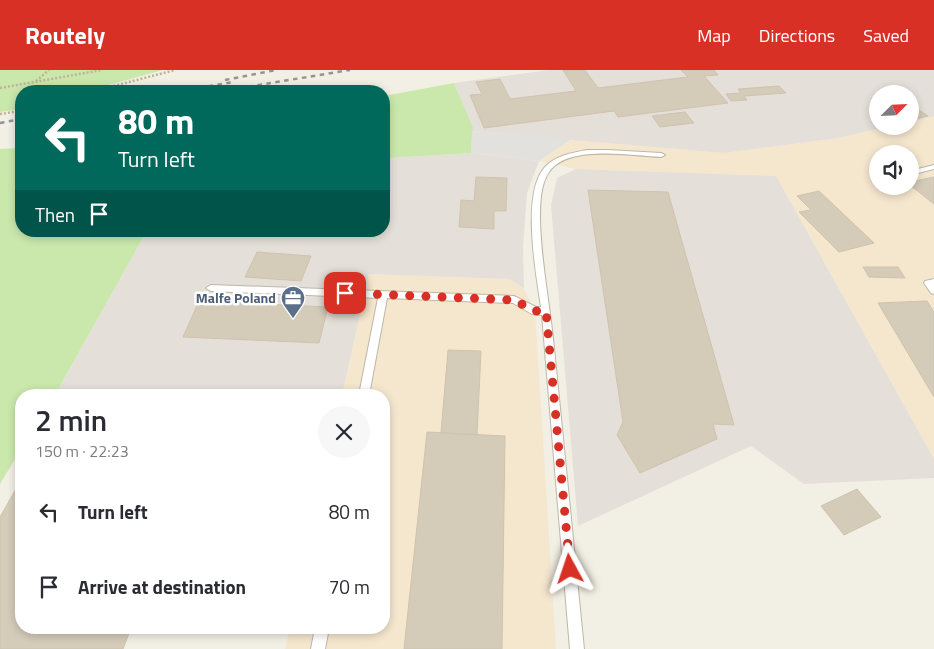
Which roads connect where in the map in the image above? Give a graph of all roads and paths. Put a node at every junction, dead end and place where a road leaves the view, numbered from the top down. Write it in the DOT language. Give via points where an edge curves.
graph roads {
  1 [pos="49,70"];
  2 [pos="102,70"];
  3 [pos="174,70"];
  4 [pos="35,83"];
  5 [pos="21,85"];
  6 [pos="117,85"];
  7 [pos="15,86"];
  8 [pos="0,88"];
  9 [pos="15,111"];
  10 [pos="0,114"];
  11 [pos="660,155"];
  12 [pos="934,167"];
  13 [pos="919,171"];
  14 [pos="934,282"];
  15 [pos="211,288"];
  16 [pos="934,291"];
  17 [pos="383,294"];
  18 [pos="546,311"];
  19 [pos="365,389"];
  20 [pos="321,634"];
  21 [pos="318,649"];
  22 [pos="577,649"];
  1 -- 4 [label="path"];
  2 -- 4 [label="path"];
  3 -- 6 [label="path"];
  4 -- 5 [label="path"];
  7 -- 8 [label="path"];
  9 -- 10 [label="path"];
  11 -- 18 [label="lane" via="576,154 556,161 545,172 535,213"];
  12 -- 13 [label="lane"];
  14 -- 16 [label="lane" via="928,283"];
  15 -- 17 [label="lane"];
  17 -- 18 [label="lane" via="514,300 535,311"];
  17 -- 19 [label="lane"];
  18 -- 22 [label="lane"];
  20 -- 21 [label="lane"];
}
